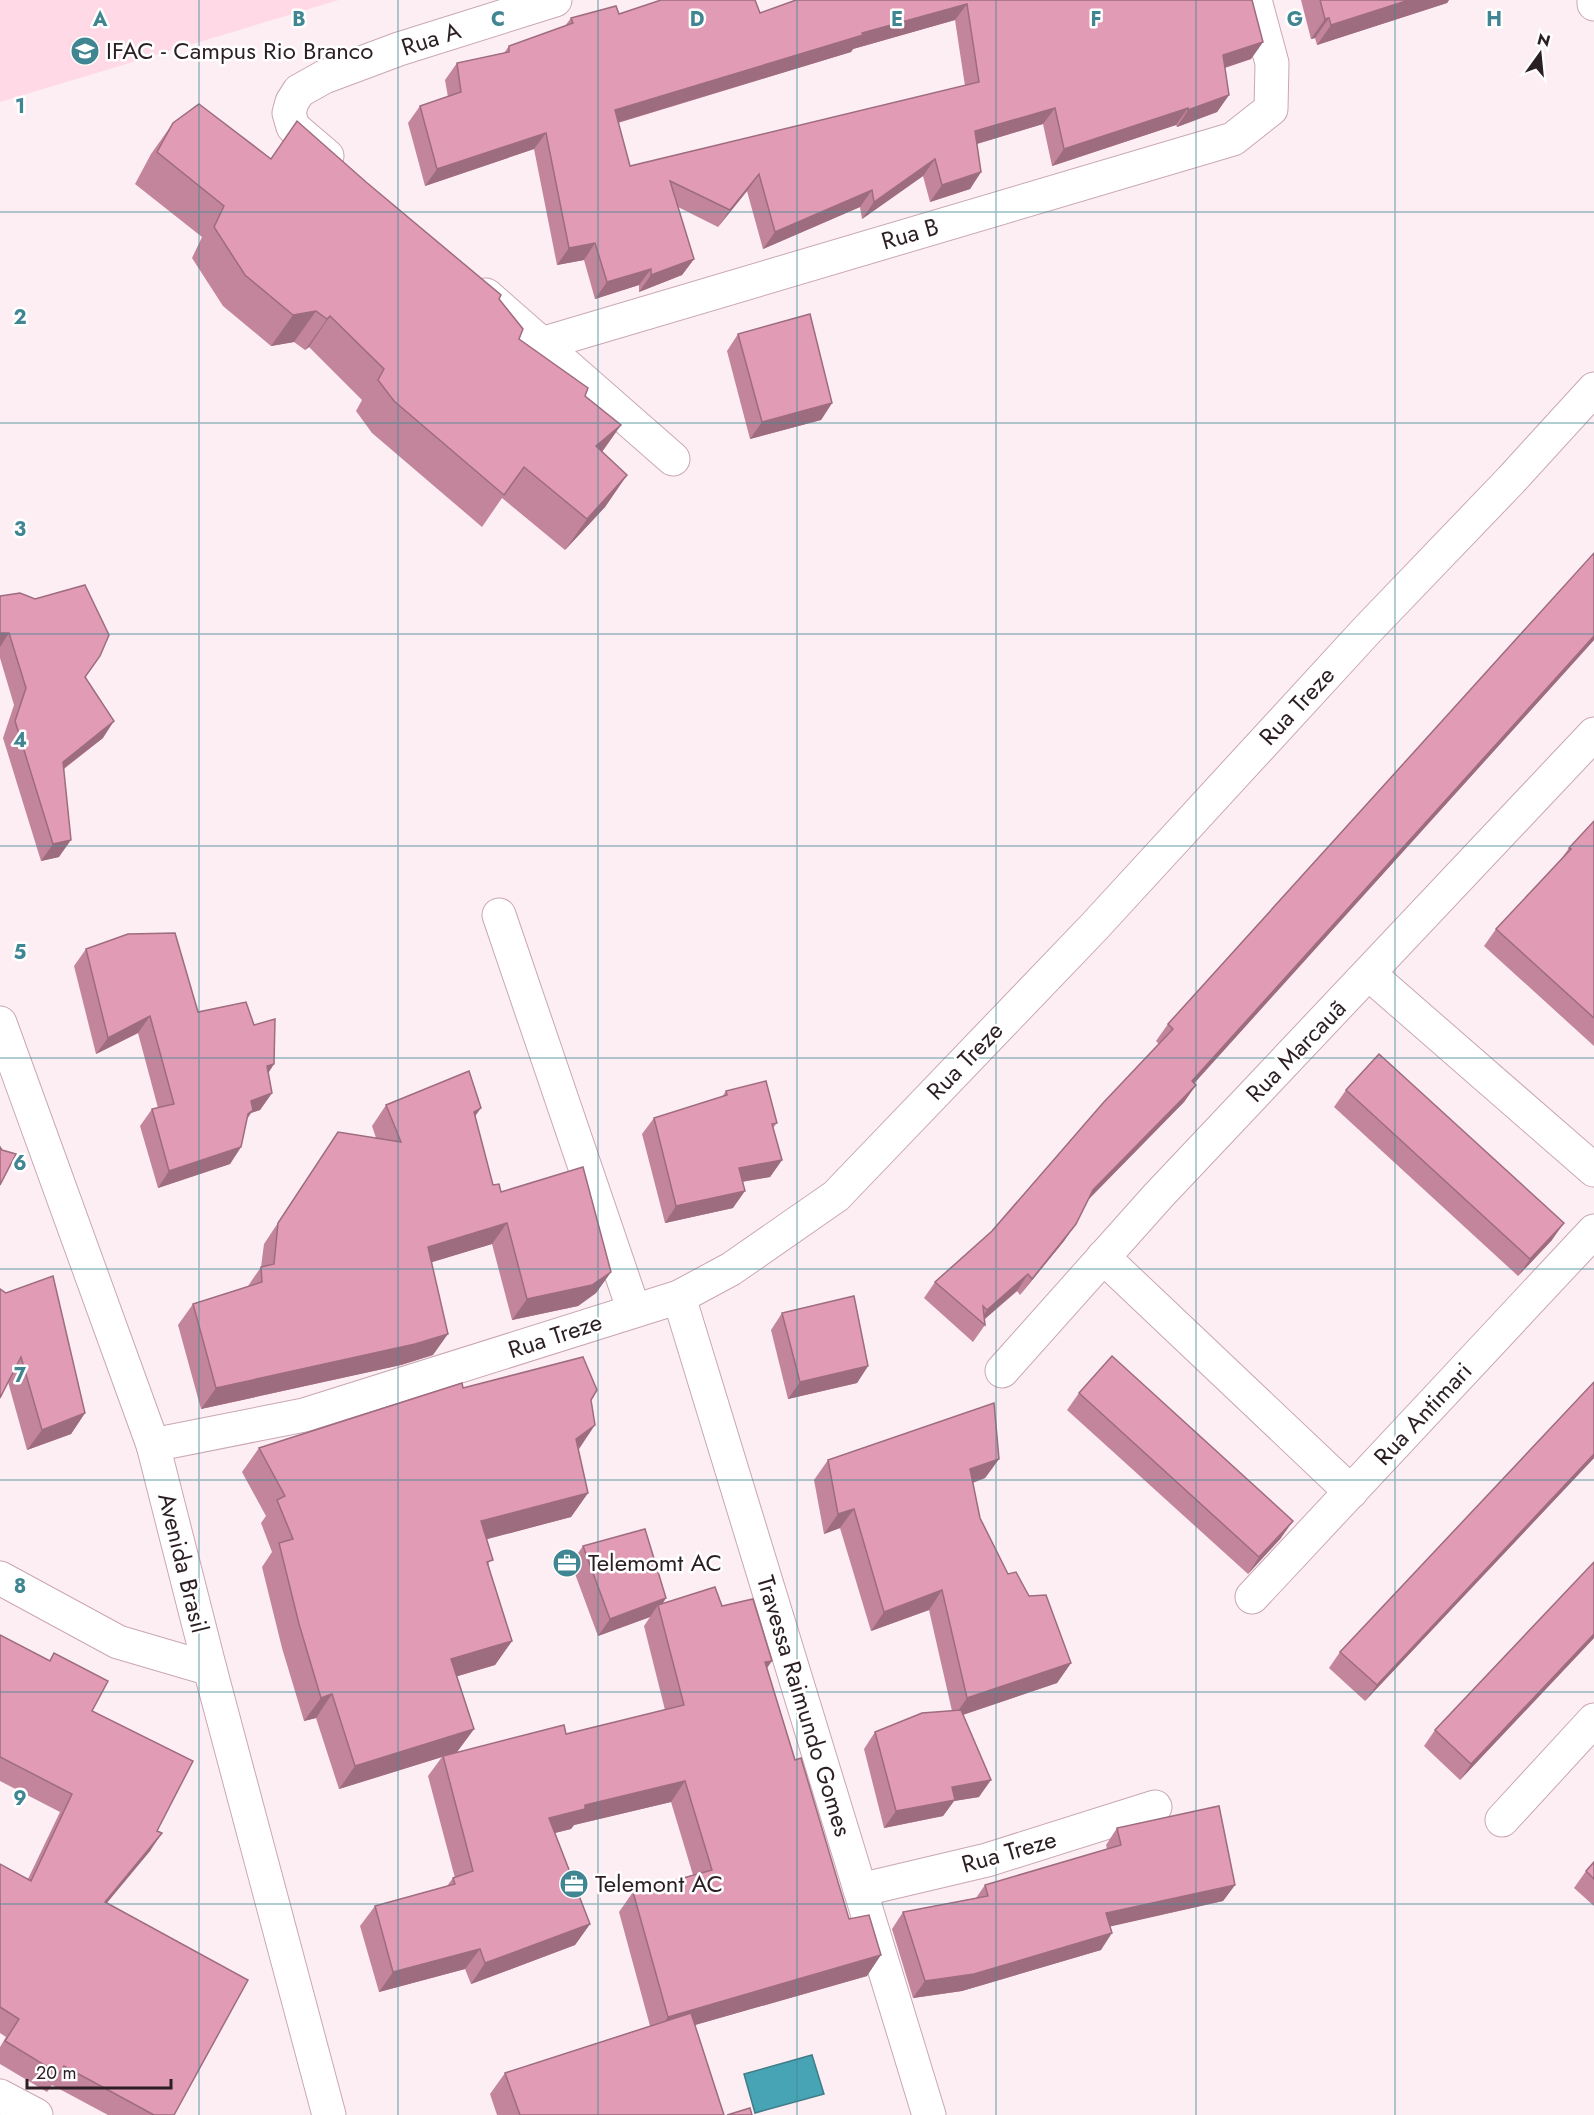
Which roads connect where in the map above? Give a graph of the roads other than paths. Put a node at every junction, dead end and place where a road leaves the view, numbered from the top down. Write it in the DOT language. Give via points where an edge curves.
graph roads {
  1 [pos="555,0"];
  2 [pos="1255,0"];
  3 [pos="346,173"];
  4 [pos="461,274"];
  5 [pos="541,344"];
  6 [pos="1594,389"];
  7 [pos="673,459"];
  8 [pos="1594,734"];
  9 [pos="499,915"];
  10 [pos="1369,974"];
  11 [pos="2,1037"];
  12 [pos="1594,1170"];
  13 [pos="1594,1231"];
  14 [pos="1103,1257"];
  15 [pos="679,1297"];
  16 [pos="634,1311"];
  17 [pos="1002,1371"];
  18 [pos="153,1445"];
  19 [pos="1351,1492"];
  20 [pos="0,1578"];
  21 [pos="1252,1597"];
  22 [pos="210,1669"];
  23 [pos="1594,1720"];
  24 [pos="1155,1807"];
  25 [pos="1502,1820"];
  26 [pos="860,1890"];
  27 [pos="0,2096"];
  28 [pos="36,2115"];
  29 [pos="329,2115"];
  30 [pos="929,2115"];
  1 -- 3 [label="street, Rua A" via="399,49 324,77 300,91 292,102 293,127"];
  2 -- 5 [label="street, Rua B" via="1272,63 1271,109 1233,139"];
  4 -- 5 [label="street"];
  5 -- 7 [label="street"];
  6 -- 15 [label="street, Rua Treze" via="1094,927 836,1196 731,1269"];
  8 -- 10 [label="street, Rua Marcauã"];
  9 -- 16 [label="street"];
  10 -- 12 [label="street"];
  10 -- 14 [label="street, Rua Marcauã"];
  11 -- 18 [label="street, Avenida Brasil"];
  13 -- 19 [label="street, Rua Antimari"];
  14 -- 17 [label="street, Rua Marcauã"];
  14 -- 19 [label="street"];
  15 -- 16 [label="street, Rua Treze"];
  15 -- 26 [label="street, Travessa Raimundo Gomes"];
  16 -- 18 [label="street, Rua Treze" via="304,1415"];
  18 -- 22 [label="street, Avenida Brasil"];
  19 -- 21 [label="street, Rua Antimari"];
  20 -- 22 [label="street" via="118,1642"];
  22 -- 29 [label="street, Avenida Brasil"];
  23 -- 25 [label="street"];
  24 -- 26 [label="street, Rua Treze" via="987,1860"];
  26 -- 30 [label="street, Travessa Raimundo Gomes"];
  27 -- 28 [label="street"];
}
